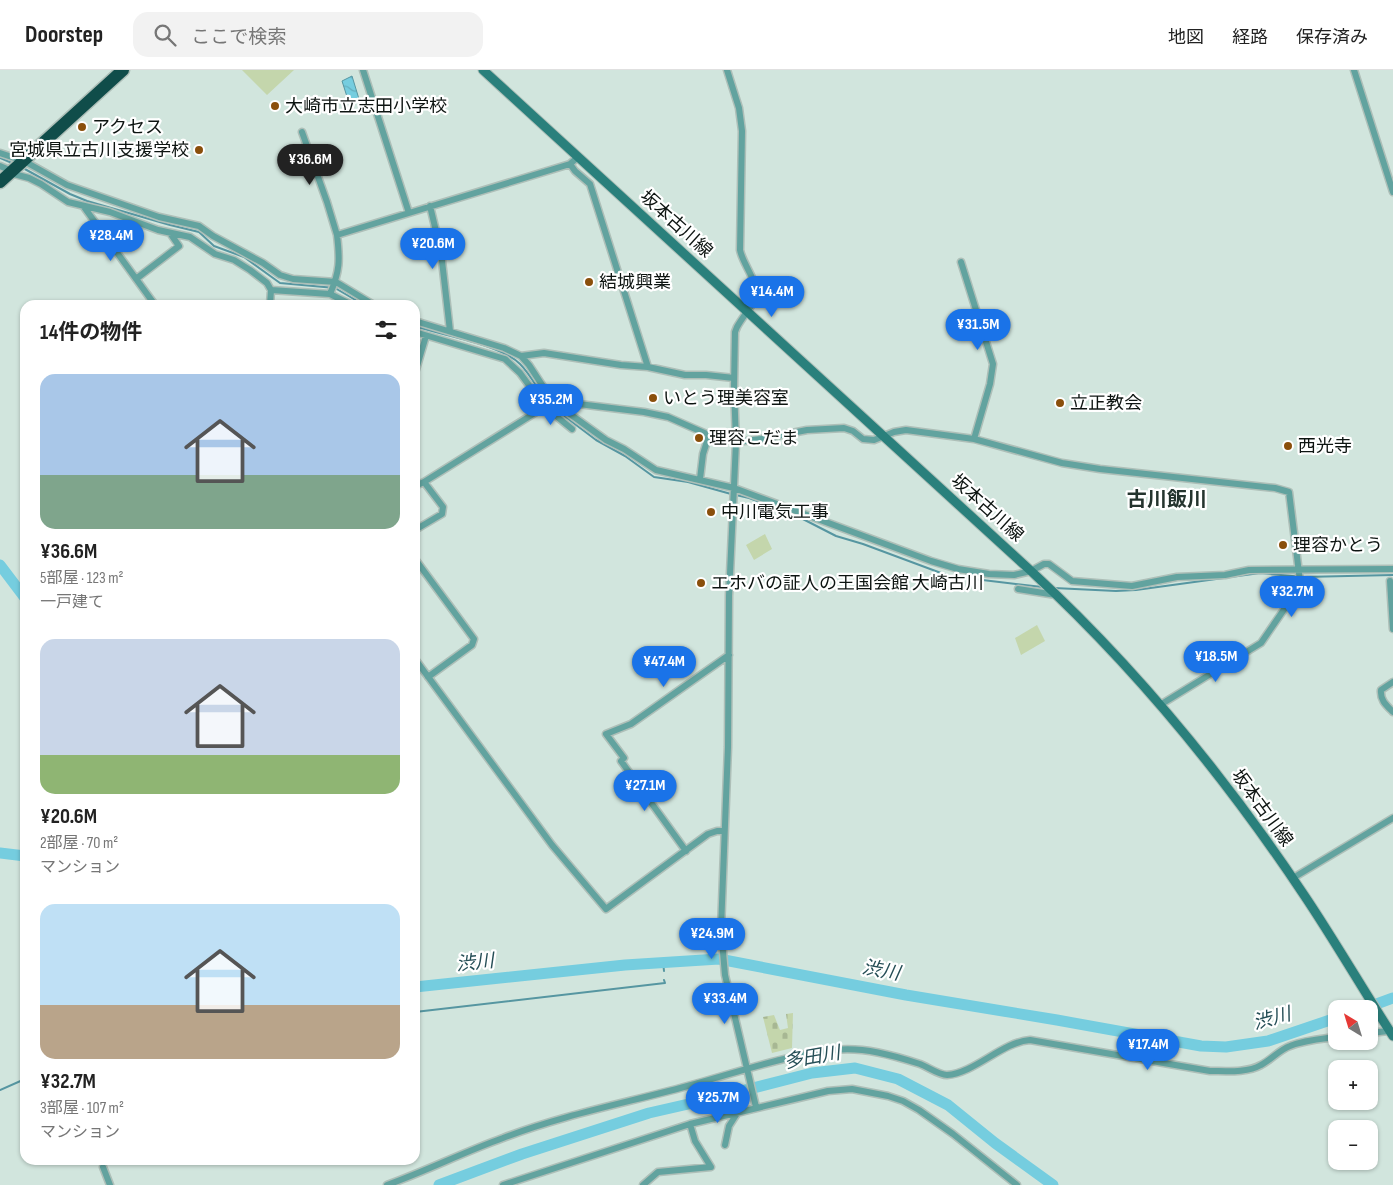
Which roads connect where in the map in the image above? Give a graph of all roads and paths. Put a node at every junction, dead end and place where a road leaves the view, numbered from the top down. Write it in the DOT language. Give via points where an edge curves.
graph roads {
  1 [pos="123,70"];
  2 [pos="363,70"];
  3 [pos="483,70"];
  4 [pos="727,70"];
  5 [pos="1354,70"];
  6 [pos="302,132"];
  7 [pos="0,153"];
  8 [pos="578,157"];
  9 [pos="570,164"];
  10 [pos="11,170"];
  11 [pos="1393,192"];
  12 [pos="430,206"];
  13 [pos="84,207"];
  14 [pos="409,213"];
  15 [pos="170,233"];
  16 [pos="336,235"];
  17 [pos="961,262"];
  18 [pos="136,279"];
  19 [pos="335,283"];
  20 [pos="271,290"];
  21 [pos="331,293"];
  22 [pos="151,300"];
  23 [pos="270,300"];
  24 [pos="343,300"];
  25 [pos="365,300"];
  26 [pos="747,311"];
  27 [pos="420,322"];
  28 [pos="449,331"];
  29 [pos="420,334"];
  30 [pos="426,336"];
  31 [pos="445,340"];
  32 [pos="420,356"];
  33 [pos="521,356"];
  34 [pos="648,367"];
  35 [pos="734,378"];
  36 [pos="550,404"];
  37 [pos="572,429"];
  38 [pos="709,435"];
  39 [pos="884,436"];
  40 [pos="974,439"];
  41 [pos="736,442"];
  42 [pos="700,479"];
  43 [pos="424,482"];
  44 [pos="420,484"];
  45 [pos="734,490"];
  46 [pos="420,527"];
  47 [pos="420,566"];
  48 [pos="1393,569"];
  49 [pos="1031,570"];
  50 [pos="1298,570"];
  51 [pos="1390,581"];
  52 [pos="1018,589"];
  53 [pos="1057,595"];
  54 [pos="1393,629"];
  55 [pos="728,655"];
  56 [pos="420,666"];
  57 [pos="428,677"];
  58 [pos="1393,682"];
  59 [pos="1160,705"];
  60 [pos="1393,712"];
  61 [pos="1393,818"];
  62 [pos="724,831"];
  63 [pos="686,851"];
  64 [pos="1293,878"];
  65 [pos="1389,1031"];
  66 [pos="1328,1038"];
  67 [pos="747,1071"];
  68 [pos="756,1105"];
  69 [pos="738,1112"];
  70 [pos="690,1124"];
  71 [pos="724,1145"];
  72 [pos="103,1167"];
  73 [pos="110,1185"];
  74 [pos="388,1185"];
  75 [pos="503,1185"];
  76 [pos="643,1185"];
  77 [pos="1018,1185"];
  1 -- 10 [label="highway"];
  2 -- 14 [label="street"];
  3 -- 8 [label="main road, 坂本古川線"];
  4 -- 26 [label="street" via="739,108 742,131 740,250 757,294"];
  5 -- 11 [label="street"];
  6 -- 16 [label="street"];
  7 -- 10 [label="street"];
  8 -- 9 [label="street"];
  8 -- 26 [label="main road, 坂本古川線"];
  9 -- 12 [label="street"];
  9 -- 34 [label="street" via="590,184"];
  10 -- 13 [label="street" via="68,202"];
  10 -- 19 [label="street" via="199,226 280,275"];
  12 -- 14 [label="street"];
  12 -- 28 [label="street" via="441,252"];
  13 -- 15 [label="street" via="110,212"];
  13 -- 18 [label="street"];
  14 -- 16 [label="street"];
  15 -- 18 [label="street" via="179,246"];
  15 -- 20 [label="street" via="190,237 215,254 234,260 267,283"];
  16 -- 19 [label="street" via="340,257"];
  17 -- 40 [label="street" via="993,364"];
  18 -- 22 [label="street"];
  19 -- 21 [label="street"];
  19 -- 25 [label="street"];
  20 -- 21 [label="street"];
  20 -- 23 [label="street"];
  21 -- 24 [label="street"];
  26 -- 35 [label="street" via="735,332"];
  26 -- 39 [label="main road, 坂本古川線"];
  27 -- 28 [label="street"];
  28 -- 31 [label="street"];
  28 -- 33 [label="street"];
  29 -- 30 [label="street"];
  30 -- 31 [label="street"];
  30 -- 32 [label="street"];
  31 -- 36 [label="street" via="505,359"];
  33 -- 34 [label="street" via="544,353"];
  33 -- 36 [label="street"];
  34 -- 35 [label="street" via="685,375"];
  35 -- 41 [label="street"];
  36 -- 37 [label="street"];
  36 -- 38 [label="street" via="644,412 668,417"];
  36 -- 42 [label="street" via="656,470"];
  36 -- 43 [label="street"];
  38 -- 41 [label="street"];
  38 -- 42 [label="street"];
  39 -- 40 [label="street" via="906,430"];
  39 -- 41 [label="street" via="867,440 844,428 807,430"];
  39 -- 49 [label="main road, 坂本古川線"];
  40 -- 50 [label="street" via="1062,463 1289,492"];
  41 -- 45 [label="street"];
  42 -- 45 [label="street"];
  43 -- 44 [label="street"];
  43 -- 46 [label="street" via="443,511"];
  45 -- 49 [label="street" via="958,570 1014,575"];
  45 -- 55 [label="street"];
  47 -- 57 [label="street" via="474,639 472,645"];
  48 -- 50 [label="street"];
  49 -- 50 [label="street" via="1049,564 1072,581 1132,586 1176,577 1225,575 1249,570"];
  49 -- 53 [label="main road, 坂本古川線"];
  50 -- 59 [label="street" via="1300,581 1296,592 1261,643"];
  51 -- 54 [label="street"];
  52 -- 53 [label="street"];
  53 -- 59 [label="main road, 坂本古川線"];
  55 -- 62 [label="street"];
  55 -- 63 [label="street" via="630,724 606,734 624,758 621,761"];
  56 -- 57 [label="street"];
  57 -- 63 [label="street" via="552,845 606,909"];
  58 -- 60 [label="street" via="1381,690 1380,696"];
  59 -- 64 [label="main road, 坂本古川線" via="1250,817"];
  61 -- 64 [label="street"];
  62 -- 63 [label="street" via="708,834"];
  62 -- 67 [label="street" via="721,929 724,972"];
  64 -- 65 [label="main road, 坂本古川線"];
  66 -- 67 [label="street" via="1301,1042 1280,1051 1260,1066 1241,1070 1210,1071 1030,1040 1016,1042 979,1063 946,1075 895,1056 855,1049 810,1054"];
  67 -- 68 [label="street"];
  67 -- 74 [label="street" via="570,1116 511,1135"];
  68 -- 69 [label="street"];
  68 -- 77 [label="street" via="852,1088 888,1096 903,1101 934,1120"];
  69 -- 70 [label="street"];
  69 -- 71 [label="street" via="729,1126"];
  70 -- 75 [label="street"];
  70 -- 76 [label="street" via="695,1141 711,1167 658,1172"];
  72 -- 73 [label="street"];
}
